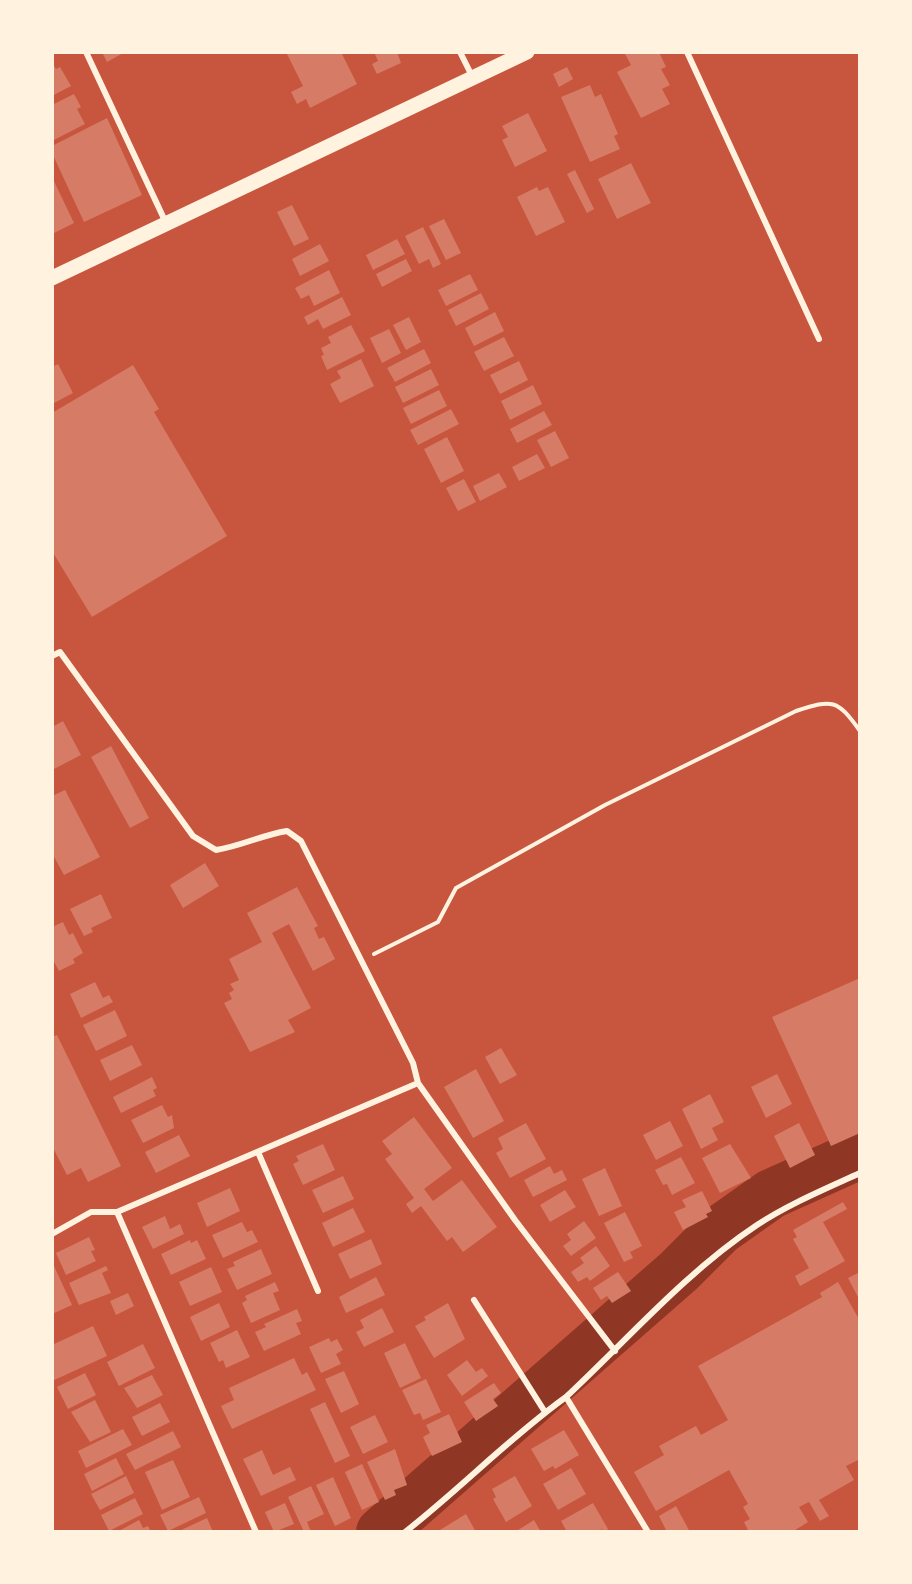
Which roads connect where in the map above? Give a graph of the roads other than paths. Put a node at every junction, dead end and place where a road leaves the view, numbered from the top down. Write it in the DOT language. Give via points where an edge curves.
graph roads {
  1 [pos="86,52"];
  2 [pos="460,52"];
  3 [pos="527,52"];
  4 [pos="687,52"];
  5 [pos="473,78"];
  6 [pos="166,224"];
  7 [pos="52,278"];
  8 [pos="819,339"];
  9 [pos="52,656"];
  10 [pos="417,1083"];
  11 [pos="258,1152"];
  12 [pos="860,1173"];
  13 [pos="117,1212"];
  14 [pos="52,1234"];
  15 [pos="318,1291"];
  16 [pos="474,1300"];
  17 [pos="615,1351"];
  18 [pos="566,1397"];
  19 [pos="545,1412"];
  20 [pos="256,1532"];
  21 [pos="405,1532"];
  22 [pos="648,1532"];
  1 -- 6 [label="street"];
  2 -- 5 [label="street"];
  3 -- 5 [label="main road"];
  4 -- 8 [label="street"];
  5 -- 6 [label="main road"];
  6 -- 7 [label="main road"];
  9 -- 10 [label="street" via="60,652 193,836 216,850 287,831 300,841 414,1063"];
  10 -- 11 [label="street"];
  10 -- 17 [label="street"];
  11 -- 13 [label="street"];
  11 -- 15 [label="street"];
  12 -- 17 [label="street" via="757,1225 691,1277"];
  13 -- 14 [label="street" via="91,1212"];
  13 -- 20 [label="street"];
  16 -- 19 [label="street"];
  17 -- 18 [label="street"];
  18 -- 19 [label="street"];
  18 -- 22 [label="street"];
  19 -- 21 [label="street"];
}
